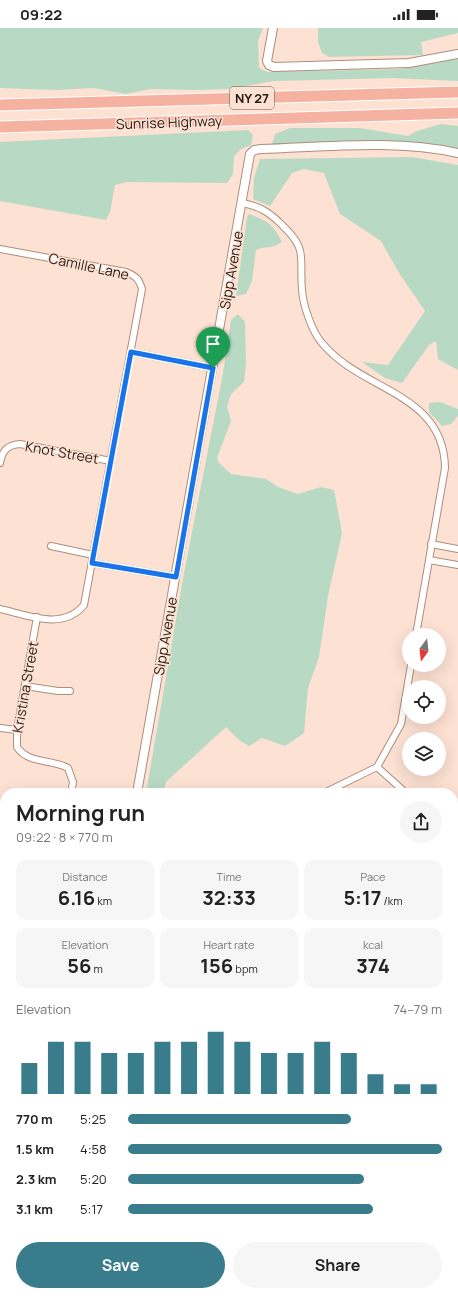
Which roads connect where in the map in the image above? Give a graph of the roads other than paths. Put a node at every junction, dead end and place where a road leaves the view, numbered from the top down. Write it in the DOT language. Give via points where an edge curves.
graph roads {
  1 [pos="273,28"];
  2 [pos="458,54"];
  3 [pos="458,88"];
  4 [pos="428,92"];
  5 [pos="458,92"];
  6 [pos="0,104"];
  7 [pos="458,113"];
  8 [pos="429,114"];
  9 [pos="458,117"];
  10 [pos="0,127"];
  11 [pos="458,153"];
  12 [pos="242,203"];
  13 [pos="0,249"];
  14 [pos="131,352"];
  15 [pos="213,368"];
  16 [pos="111,461"];
  17 [pos="0,463"];
  18 [pos="432,544"];
  19 [pos="51,546"];
  20 [pos="458,549"];
  21 [pos="93,555"];
  22 [pos="429,560"];
  23 [pos="92,563"];
  24 [pos="458,565"];
  25 [pos="176,577"];
  26 [pos="0,609"];
  27 [pos="37,617"];
  28 [pos="417,628"];
  29 [pos="410,672"];
  30 [pos="25,686"];
  31 [pos="70,691"];
  32 [pos="0,728"];
  33 [pos="17,730"];
  34 [pos="378,767"];
  35 [pos="72,788"];
  36 [pos="138,788"];
  37 [pos="334,788"];
  38 [pos="401,788"];
  1 -- 2 [label="street" via="267,58 269,65 278,67 409,63"];
  3 -- 4 [label="highway"];
  4 -- 5 [label="highway, Sunrise Highway / NY 27"];
  4 -- 6 [label="highway, Sunrise Highway / NY 27"];
  7 -- 8 [label="highway, Sunrise Highway / NY 27"];
  8 -- 9 [label="highway"];
  8 -- 10 [label="highway, Sunrise Highway / NY 27"];
  11 -- 12 [label="street, Sipp Avenue" via="418,146 254,150 250,157"];
  12 -- 15 [label="street, Sipp Avenue"];
  12 -- 18 [label="street" via="257,206 271,214 290,232 296,242 301,254 302,290 308,316 321,343 347,367 425,414 437,429 444,445 445,468"];
  13 -- 14 [label="street, Camille Lane" via="135,275 142,289"];
  14 -- 15 [label="street"];
  14 -- 16 [label="street, Camille Lane"];
  15 -- 25 [label="street, Sipp Avenue"];
  16 -- 17 [label="street, Knot Street" via="20,444 7,448 2,453"];
  16 -- 21 [label="street, Camille Lane"];
  18 -- 20 [label="street"];
  18 -- 22 [label="street"];
  19 -- 21 [label="street"];
  21 -- 23 [label="street, Camille Lane"];
  22 -- 24 [label="street"];
  22 -- 28 [label="street"];
  23 -- 25 [label="street"];
  23 -- 27 [label="street, Camille Lane" via="87,596 78,612 56,620"];
  25 -- 36 [label="street, Sipp Avenue"];
  26 -- 27 [label="street, Camille Lane"];
  27 -- 30 [label="street, Kristina Street"];
  29 -- 34 [label="street" via="401,724"];
  30 -- 31 [label="street"];
  30 -- 33 [label="street, Kristina Street"];
  32 -- 33 [label="street"];
  33 -- 35 [label="street, Kristina Street" via="17,746 25,756 68,768 73,782"];
  34 -- 37 [label="street"];
  34 -- 38 [label="street"];
}
